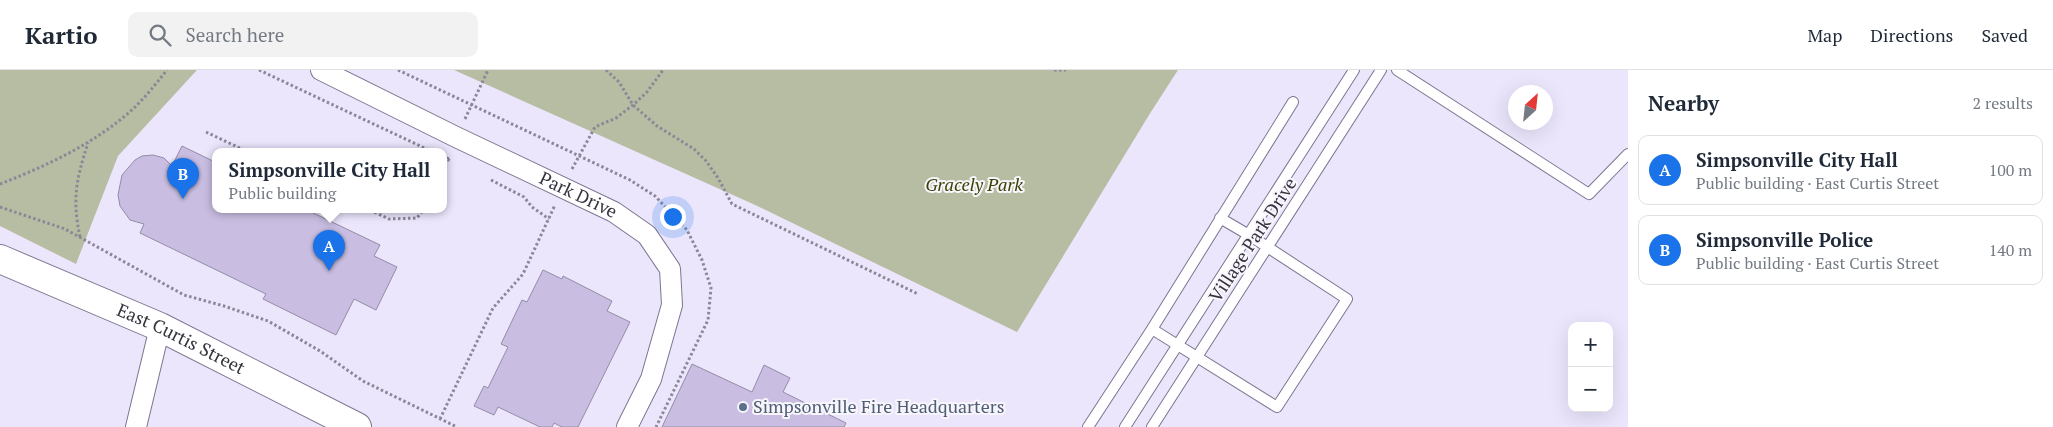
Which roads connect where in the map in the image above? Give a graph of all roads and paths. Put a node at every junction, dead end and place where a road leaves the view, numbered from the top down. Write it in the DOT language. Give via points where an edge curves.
graph roads {
  1 [pos="167,70"];
  2 [pos="259,70"];
  3 [pos="321,70"];
  4 [pos="488,70"];
  5 [pos="606,70"];
  6 [pos="663,70"];
  7 [pos="1054,70"];
  8 [pos="1066,70"];
  9 [pos="1354,70"];
  10 [pos="1381,70"];
  11 [pos="1397,70"];
  12 [pos="1292,102"];
  13 [pos="633,105"];
  14 [pos="462,124"];
  15 [pos="206,132"];
  16 [pos="88,143"];
  17 [pos="240,148"];
  18 [pos="425,148"];
  19 [pos="1628,154"];
  20 [pos="447,159"];
  21 [pos="455,163"];
  22 [pos="570,174"];
  23 [pos="487,178"];
  24 [pos="0,184"];
  25 [pos="558,200"];
  26 [pos="0,207"];
  27 [pos="376,213"];
  28 [pos="421,213"];
  29 [pos="1220,218"];
  30 [pos="549,219"];
  31 [pos="1249,235"];
  32 [pos="80,238"];
  33 [pos="1267,247"];
  34 [pos="0,259"];
  35 [pos="918,294"];
  36 [pos="160,327"];
  37 [pos="1152,329"];
  38 [pos="1179,346"];
  39 [pos="1196,357"];
  40 [pos="440,419"];
  41 [pos="136,427"];
  42 [pos="357,427"];
  43 [pos="457,427"];
  44 [pos="628,427"];
  45 [pos="1088,427"];
  46 [pos="1125,427"];
  47 [pos="1152,427"];
  1 -- 16 [label="path" via="126,116"];
  2 -- 18 [label="path"];
  3 -- 44 [label="street, Park Drive" via="614,212 647,235 670,269 672,305 651,379"];
  4 -- 14 [label="path"];
  5 -- 13 [label="path" via="620,82"];
  6 -- 13 [label="path"];
  7 -- 8 [label="path"];
  9 -- 31 [label="lane, Village Park Drive"];
  10 -- 33 [label="lane, Village Park Drive"];
  11 -- 19 [label="lane" via="1589,194"];
  12 -- 29 [label="lane"];
  13 -- 22 [label="path" via="616,118 595,127"];
  13 -- 35 [label="path" via="657,126 694,149 718,178 732,204"];
  15 -- 17 [label="path"];
  16 -- 24 [label="path"];
  16 -- 32 [label="path" via="75,190"];
  20 -- 21 [label="path"];
  23 -- 30 [label="path" via="524,197"];
  25 -- 30 [label="path"];
  26 -- 32 [label="path" via="65,229"];
  27 -- 28 [label="path" via="389,219 417,218"];
  29 -- 31 [label="lane"];
  29 -- 37 [label="lane"];
  30 -- 40 [label="path" via="523,274 493,308"];
  31 -- 33 [label="lane"];
  31 -- 38 [label="lane, Village Park Drive"];
  32 -- 40 [label="path" via="184,295 268,321 363,381"];
  33 -- 39 [label="lane, Village Park Drive"];
  33 -- 39 [label="lane" via="1347,299 1277,407"];
  34 -- 36 [label="main road, East Curtis Street"];
  36 -- 41 [label="street"];
  36 -- 42 [label="main road, East Curtis Street"];
  37 -- 38 [label="lane"];
  37 -- 45 [label="lane"];
  38 -- 39 [label="lane"];
  38 -- 46 [label="lane, Village Park Drive"];
  39 -- 47 [label="lane, Village Park Drive"];
  40 -- 43 [label="path"];
}
